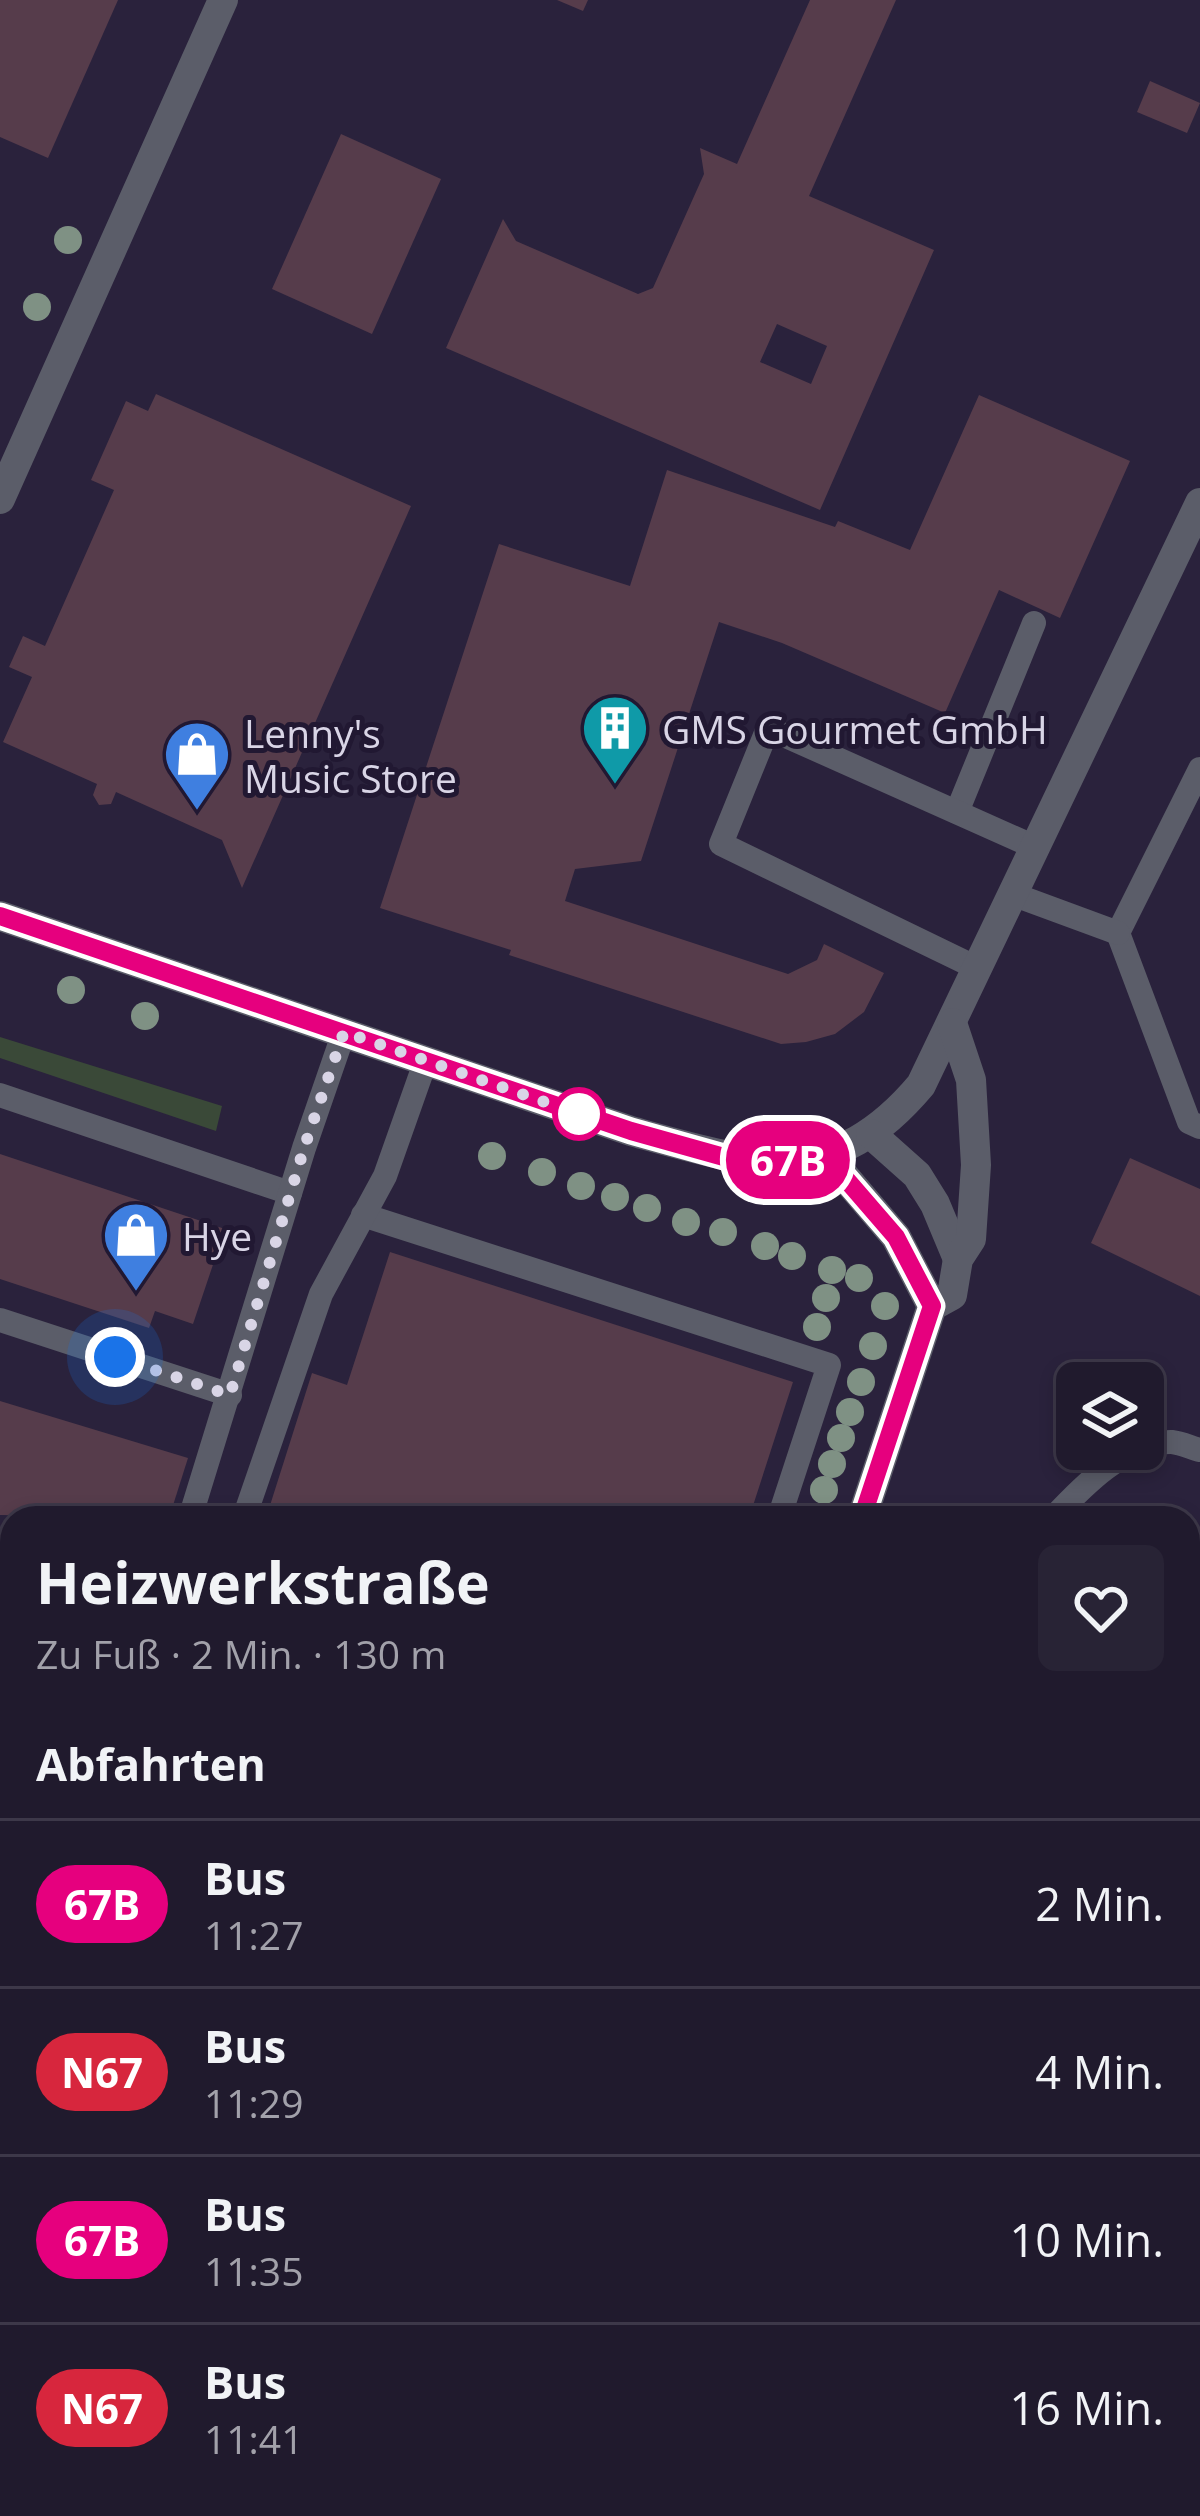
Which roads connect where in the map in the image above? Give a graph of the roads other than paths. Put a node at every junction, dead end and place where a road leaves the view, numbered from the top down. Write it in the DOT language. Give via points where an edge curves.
graph roads {
  1 [pos="223,0"];
  2 [pos="0,499"];
  3 [pos="1200,503"];
  4 [pos="1034,623"];
  5 [pos="1200,770"];
  6 [pos="957,812"];
  7 [pos="1037,848"];
  8 [pos="1015,895"];
  9 [pos="0,916"];
  10 [pos="1118,933"];
  11 [pos="979,969"];
  12 [pos="952,1022"];
  13 [pos="344,1032"];
  14 [pos="426,1060"];
  15 [pos="0,1095"];
  16 [pos="1200,1127"];
  17 [pos="872,1134"];
  18 [pos="826,1156"];
  19 [pos="290,1192"];
  20 [pos="363,1215"];
  21 [pos="958,1259"];
  22 [pos="932,1306"];
  23 [pos="0,1320"];
  24 [pos="230,1395"];
  25 [pos="1200,1450"];
  26 [pos="194,1506"];
  27 [pos="248,1506"];
  28 [pos="783,1506"];
  29 [pos="866,1506"];
  30 [pos="1065,1506"];
  1 -- 2 [label="street"];
  3 -- 7 [label="street"];
  4 -- 6 [label="lane"];
  5 -- 10 [label="lane"];
  6 -- 7 [label="lane"];
  6 -- 11 [label="lane" via="768,728 722,844"];
  7 -- 8 [label="street"];
  8 -- 10 [label="lane"];
  8 -- 11 [label="street"];
  9 -- 13 [label="street"];
  10 -- 16 [label="lane" via="1189,1122"];
  11 -- 12 [label="street"];
  12 -- 17 [label="street" via="921,1084"];
  12 -- 21 [label="street" via="976,1112 971,1239"];
  13 -- 14 [label="street"];
  13 -- 19 [label="lane"];
  14 -- 18 [label="street" via="731,1159"];
  14 -- 20 [label="lane" via="385,1177"];
  15 -- 19 [label="lane"];
  17 -- 18 [label="street"];
  17 -- 21 [label="street" via="917,1175"];
  18 -- 22 [label="street" via="896,1237"];
  19 -- 24 [label="lane"];
  20 -- 27 [label="lane" via="321,1294"];
  20 -- 28 [label="lane" via="829,1365"];
  21 -- 22 [label="street" via="952,1294"];
  22 -- 29 [label="street"];
  23 -- 24 [label="lane"];
  24 -- 26 [label="lane"];
  25 -- 30 [label="lane" via="1171,1442 1132,1453"];
}
